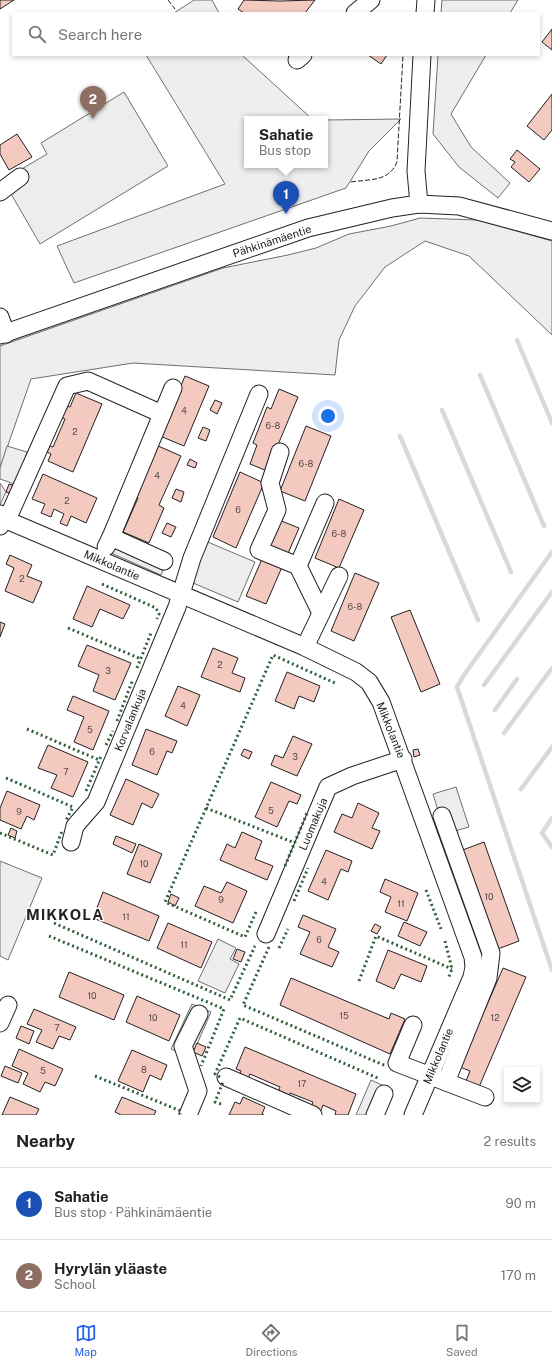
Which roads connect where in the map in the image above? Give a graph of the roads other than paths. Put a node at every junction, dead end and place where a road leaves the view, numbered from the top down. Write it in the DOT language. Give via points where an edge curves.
graph roads {
  1 [pos="372,0"];
  2 [pos="426,0"];
  3 [pos="356,12"];
  4 [pos="425,12"];
  5 [pos="422,56"];
  6 [pos="20,177"];
  7 [pos="0,192"];
  8 [pos="419,204"];
  9 [pos="552,231"];
  10 [pos="0,317"];
  11 [pos="3,334"];
  12 [pos="173,388"];
  13 [pos="259,394"];
  14 [pos="162,414"];
  15 [pos="280,452"];
  16 [pos="325,503"];
  17 [pos="1,520"];
  18 [pos="110,537"];
  19 [pos="100,560"];
  20 [pos="164,561"];
  21 [pos="298,566"];
  22 [pos="339,576"];
  23 [pos="180,593"];
  24 [pos="321,612"];
  25 [pos="305,647"];
  26 [pos="403,759"];
  27 [pos="440,817"];
  28 [pos="71,842"];
  29 [pos="266,934"];
  30 [pos="8,1005"];
  31 [pos="199,1014"];
  32 [pos="0,1023"];
  33 [pos="413,1025"];
  34 [pos="226,1076"];
  35 [pos="430,1076"];
  36 [pos="446,1082"];
  37 [pos="384,1094"];
  38 [pos="485,1097"];
  39 [pos="188,1115"];
  40 [pos="314,1115"];
  41 [pos="375,1115"];
  42 [pos="414,1115"];
  1 -- 3 [label="street"];
  2 -- 4 [label="street"];
  5 -- 8 [label="street" via="416,171"];
  6 -- 7 [label="street"];
  8 -- 9 [label="street, Pähkinämäentie" via="459,206"];
  8 -- 11 [label="street, Pähkinämäentie" via="365,213 308,228"];
  10 -- 11 [label="street"];
  12 -- 14 [label="street"];
  13 -- 23 [label="street, Korvalankuja"];
  14 -- 17 [label="street" via="88,381 67,386 10,513"];
  14 -- 18 [label="street"];
  15 -- 21 [label="street" via="270,483 277,510 259,550"];
  16 -- 21 [label="street"];
  17 -- 19 [label="street, Mikkolantie"];
  18 -- 19 [label="street"];
  18 -- 20 [label="street"];
  19 -- 23 [label="street, Mikkolantie"];
  21 -- 24 [label="street"];
  22 -- 24 [label="street"];
  23 -- 25 [label="street, Mikkolantie"];
  23 -- 28 [label="street, Korvalankuja" via="96,802 75,826"];
  24 -- 25 [label="street"];
  25 -- 26 [label="street, Mikkolantie" via="356,672 369,682 382,702"];
  26 -- 27 [label="street, Mikkolantie"];
  26 -- 29 [label="street, Luomakuja" via="328,787"];
  27 -- 35 [label="street, Mikkolantie" via="474,967"];
  27 -- 36 [label="street" via="491,953 488,978"];
  30 -- 32 [label="street"];
  31 -- 39 [label="street" via="183,1046 198,1091"];
  33 -- 35 [label="street" via="397,1064"];
  34 -- 40 [label="street"];
  35 -- 36 [label="street"];
  35 -- 42 [label="street, Mikkolantie"];
  36 -- 38 [label="street"];
  37 -- 41 [label="street"];
}
